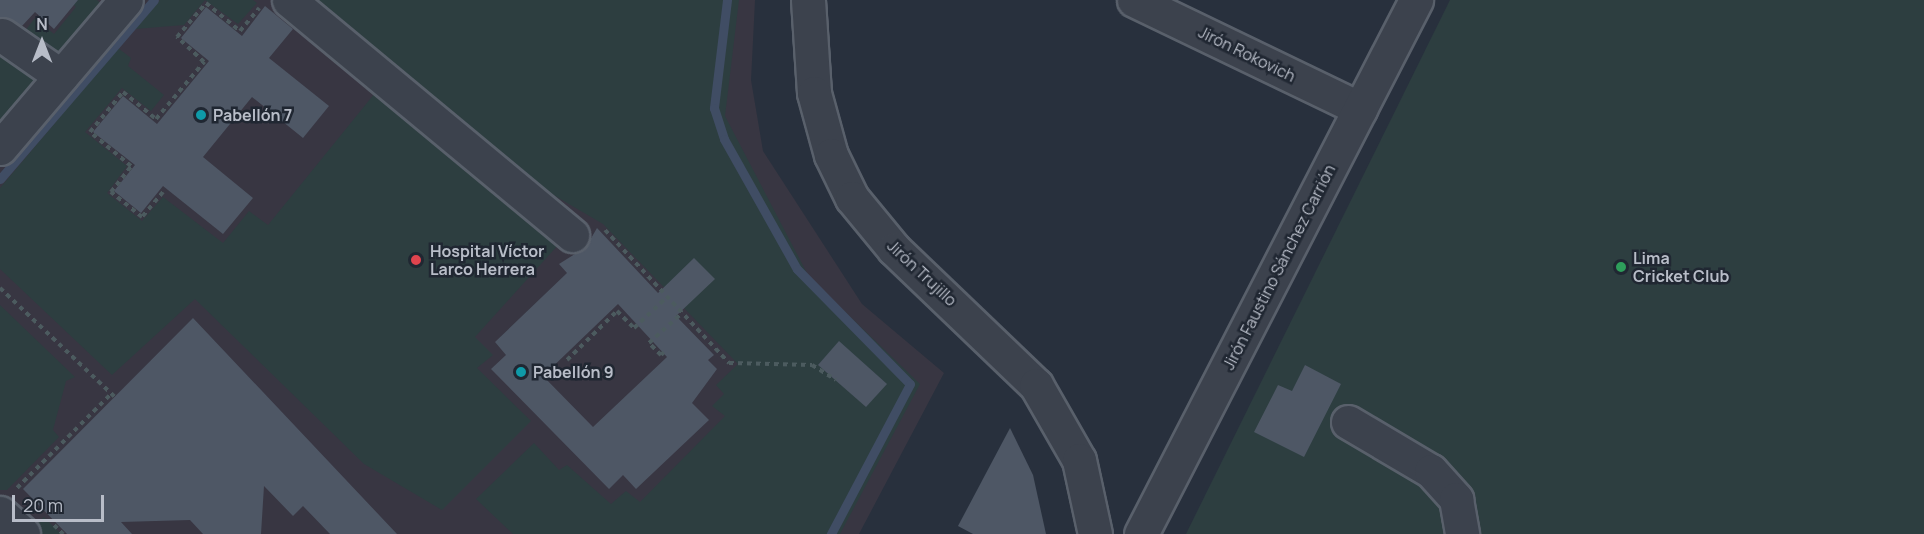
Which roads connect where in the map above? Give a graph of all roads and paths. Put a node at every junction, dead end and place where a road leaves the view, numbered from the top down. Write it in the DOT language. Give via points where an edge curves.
graph roads {
  1 [pos="126,0"];
  2 [pos="265,0"];
  3 [pos="289,0"];
  4 [pos="808,0"];
  5 [pos="1134,0"];
  6 [pos="1416,0"];
  7 [pos="2,35"];
  8 [pos="61,76"];
  9 [pos="1360,109"];
  10 [pos="0,148"];
  11 [pos="163,192"];
  12 [pos="572,236"];
  13 [pos="0,288"];
  14 [pos="667,297"];
  15 [pos="621,306"];
  16 [pos="616,310"];
  17 [pos="682,313"];
  18 [pos="664,352"];
  19 [pos="567,360"];
  20 [pos="1348,422"];
  21 [pos="11,502"];
  22 [pos="36,527"];
  23 [pos="1099,529"];
  24 [pos="1140,533"];
  25 [pos="63,534"];
  26 [pos="1462,534"];
  1 -- 8 [label="street"];
  2 -- 11 [label="path" via="240,31 206,3 177,37 204,62 184,88 156,119 123,92 90,132 131,166 111,192 142,217"];
  3 -- 12 [label="street"];
  4 -- 23 [label="street, Jirón Trujillo" via="814,93 831,155 852,198 894,249 1036,385 1072,444"];
  5 -- 9 [label="street, Jirón Rokovich"];
  6 -- 9 [label="street, Jirón Faustino Sánchez Carrión"];
  7 -- 8 [label="street"];
  8 -- 10 [label="street"];
  9 -- 24 [label="street, Jirón Faustino Sánchez Carrión"];
  13 -- 21 [label="path" via="113,395 16,486"];
  14 -- 16 [label="path" via="634,328"];
  15 -- 16 [label="path"];
  16 -- 19 [label="path"];
  17 -- 18 [label="path" via="650,343 661,355"];
  20 -- 26 [label="street" via="1431,471 1456,499"];
  21 -- 22 [label="street"];
  22 -- 25 [label="path"];
}
